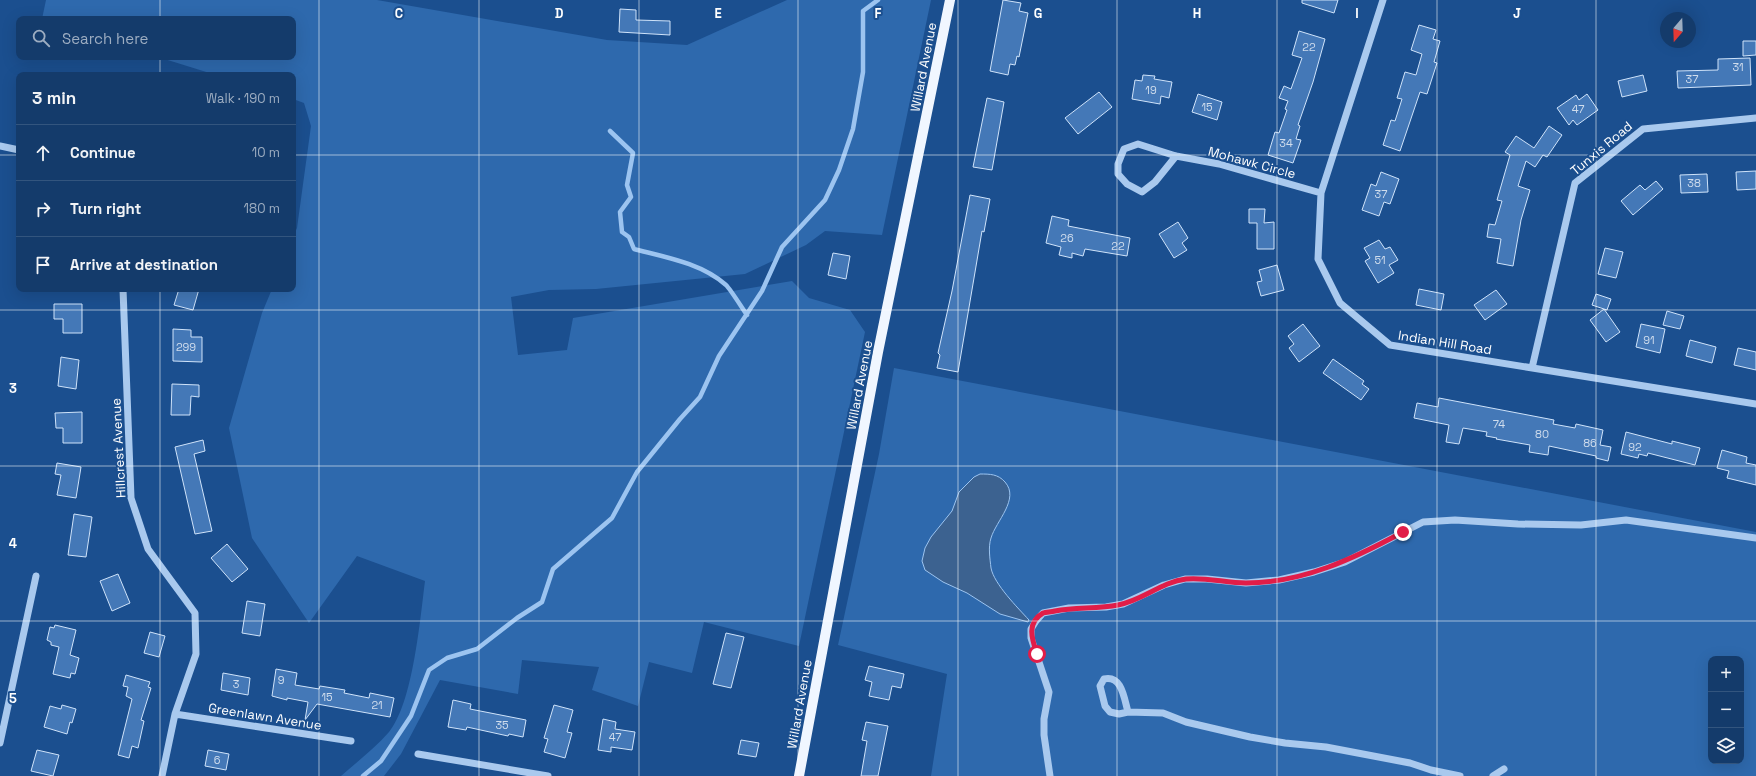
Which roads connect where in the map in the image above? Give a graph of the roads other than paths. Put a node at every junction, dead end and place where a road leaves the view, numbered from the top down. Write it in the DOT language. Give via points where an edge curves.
graph roads {
  1 [pos="950,0"];
  2 [pos="1383,0"];
  3 [pos="1756,118"];
  4 [pos="0,146"];
  5 [pos="16,149"];
  6 [pos="1176,156"];
  7 [pos="1321,194"];
  8 [pos="123,292"];
  9 [pos="1532,368"];
  10 [pos="1756,404"];
  11 [pos="1756,538"];
  12 [pos="36,576"];
  13 [pos="1128,712"];
  14 [pos="175,714"];
  15 [pos="351,741"];
  16 [pos="0,743"];
  17 [pos="418,754"];
  18 [pos="1504,769"];
  19 [pos="162,776"];
  20 [pos="548,776"];
  21 [pos="799,776"];
  22 [pos="1050,776"];
  23 [pos="1460,776"];
  24 [pos="1493,776"];
  1 -- 21 [label="main road, Willard Avenue" via="878,352"];
  2 -- 7 [label="street, Indian Hill Road"];
  3 -- 9 [label="street, Tunxis Road" via="1643,129 1575,182"];
  4 -- 5 [label="street"];
  6 -- 6 [label="street, Mohawk Circle" via="1138,144 1124,149 1118,164 1118,174 1127,184 1142,192 1155,182"];
  6 -- 7 [label="street, Mohawk Circle" via="1219,164"];
  7 -- 9 [label="street, Indian Hill Road" via="1318,259 1340,303 1379,336 1390,345"];
  8 -- 14 [label="street, Hillcrest Avenue" via="131,498 148,549 195,613 196,654"];
  9 -- 10 [label="street, Indian Hill Road"];
  11 -- 22 [label="street" via="1626,520 1581,525 1455,520 1423,522 1345,562 1307,574 1246,583 1185,579 1164,585 1123,604 1069,608 1043,613 1031,629 1031,638 1049,692 1044,735"];
  12 -- 16 [label="street"];
  13 -- 13 [label="street" via="1117,681 1104,679 1100,686 1105,706 1110,712"];
  13 -- 23 [label="street" via="1163,713 1186,722 1250,737 1332,748 1410,763"];
  14 -- 15 [label="street, Greenlawn Avenue"];
  14 -- 19 [label="street, Hillcrest Avenue"];
  17 -- 20 [label="street"];
  18 -- 24 [label="street"];
}
